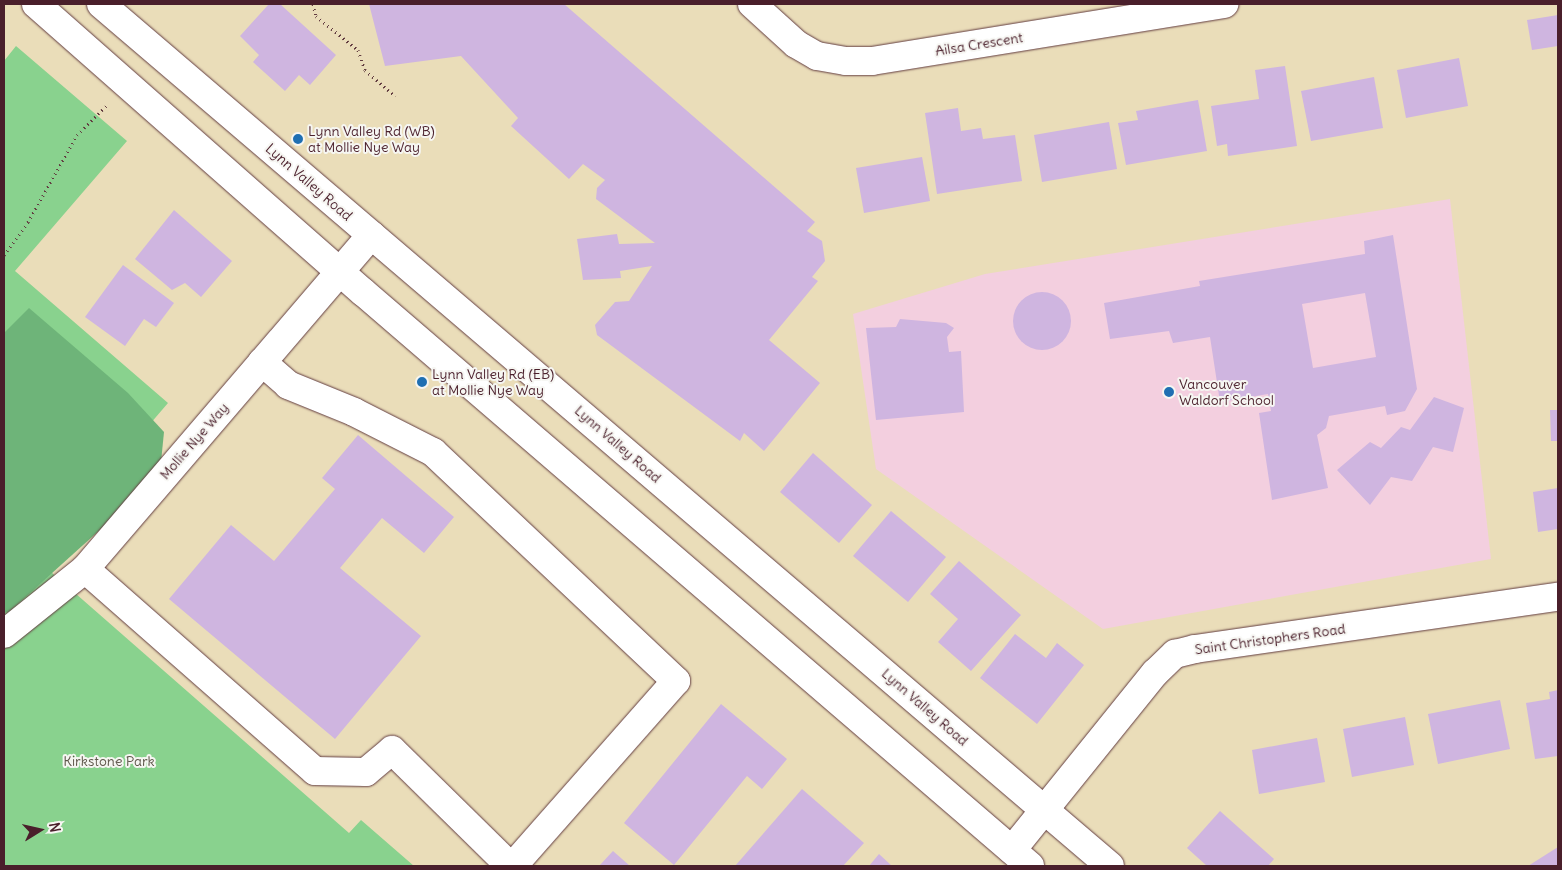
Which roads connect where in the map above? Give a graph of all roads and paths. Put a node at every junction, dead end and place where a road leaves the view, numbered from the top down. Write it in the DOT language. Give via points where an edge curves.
graph roads {
  1 [pos="36,4"];
  2 [pos="101,4"];
  3 [pos="313,4"];
  4 [pos="752,4"];
  5 [pos="1224,4"];
  6 [pos="394,96"];
  7 [pos="108,105"];
  8 [pos="371,235"];
  9 [pos="4,254"];
  10 [pos="340,272"];
  11 [pos="262,362"];
  12 [pos="85,569"];
  13 [pos="1558,597"];
  14 [pos="4,634"];
  15 [pos="1044,809"];
  16 [pos="1021,858"];
  17 [pos="512,866"];
  18 [pos="1110,866"];
  1 -- 10 [label="main road"];
  2 -- 8 [label="main road, Lynn Valley Road"];
  3 -- 6 [label="path" via="316,16 358,50 365,70"];
  4 -- 5 [label="main road, Ailsa Crescent" via="796,44 817,56 846,61 872,61"];
  7 -- 9 [label="path" via="77,135 28,222"];
  8 -- 10 [label="main road, Mollie Nye Way"];
  8 -- 15 [label="main road, Lynn Valley Road"];
  10 -- 11 [label="main road, Mollie Nye Way"];
  10 -- 16 [label="main road"];
  11 -- 12 [label="main road, Mollie Nye Way"];
  11 -- 17 [label="main road" via="288,385 354,412 433,452 676,681"];
  12 -- 14 [label="main road, Mollie Nye Way"];
  12 -- 17 [label="main road" via="315,771 366,772 392,750"];
  13 -- 15 [label="main road, Saint Christophers Road" via="1176,654 1155,673"];
  15 -- 16 [label="main road, Saint Christophers Road"];
  15 -- 18 [label="main road, Lynn Valley Road"];
}
